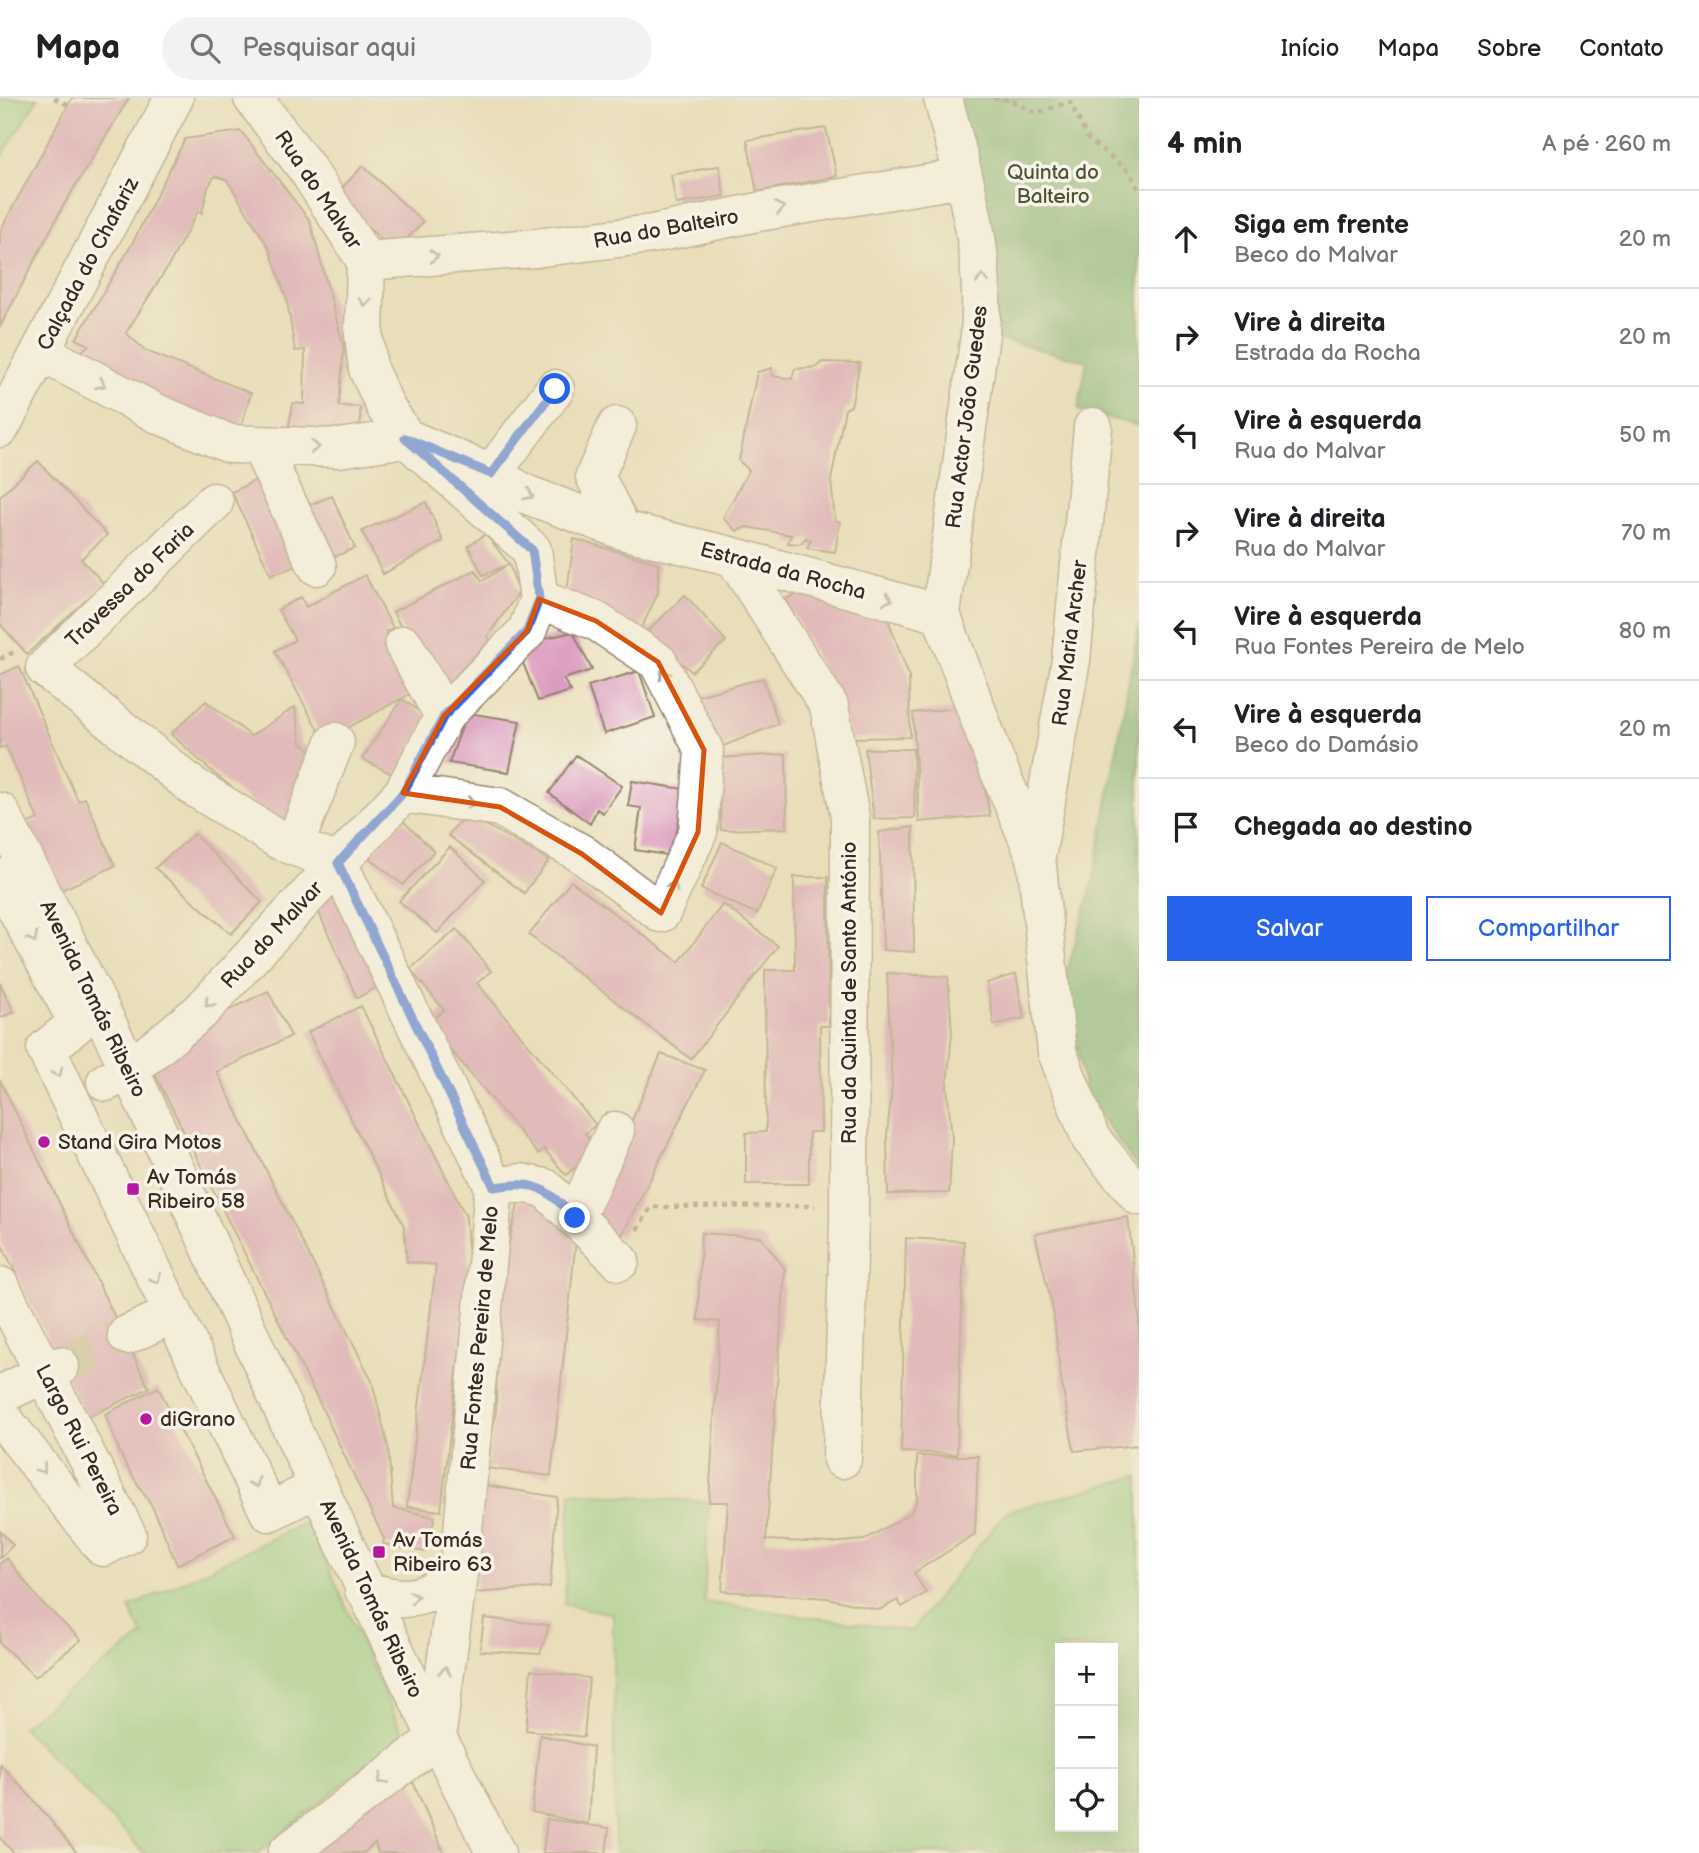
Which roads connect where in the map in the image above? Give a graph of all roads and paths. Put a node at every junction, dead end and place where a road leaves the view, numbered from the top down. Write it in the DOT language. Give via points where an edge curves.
graph roads {
  1 [pos="54,98"];
  2 [pos="174,98"];
  3 [pos="253,98"];
  4 [pos="943,98"];
  5 [pos="993,98"];
  6 [pos="69,105"];
  7 [pos="963,178"];
  8 [pos="1139,190"];
  9 [pos="366,261"];
  10 [pos="41,352"];
  11 [pos="555,389"];
  12 [pos="617,426"];
  13 [pos="1093,427"];
  14 [pos="0,428"];
  15 [pos="405,438"];
  16 [pos="260,445"];
  17 [pos="491,474"];
  18 [pos="214,502"];
  19 [pos="622,530"];
  20 [pos="734,556"];
  21 [pos="317,566"];
  22 [pos="539,599"];
  23 [pos="941,614"];
  24 [pos="404,645"];
  25 [pos="0,659"];
  26 [pos="32,659"];
  27 [pos="444,716"];
  28 [pos="335,742"];
  29 [pos="403,793"];
  30 [pos="0,812"];
  31 [pos="294,846"];
  32 [pos="1036,857"];
  33 [pos="338,863"];
  34 [pos="0,878"];
  35 [pos="78,1023"];
  36 [pos="118,1076"];
  37 [pos="615,1131"];
  38 [pos="494,1187"];
  39 [pos="1139,1196"];
  40 [pos="849,1205"];
  41 [pos="575,1218"];
  42 [pos="620,1261"];
  43 [pos="0,1286"];
  44 [pos="173,1314"];
  45 [pos="127,1335"];
  46 [pos="53,1370"];
  47 [pos="0,1395"];
  48 [pos="0,1415"];
  49 [pos="842,1459"];
  50 [pos="319,1487"];
  51 [pos="458,1575"];
  52 [pos="364,1591"];
  53 [pos="436,1739"];
  54 [pos="288,1853"];
  55 [pos="496,1853"];
  1 -- 6 [label="path"];
  2 -- 10 [label="street, Calçada do Chafariz"];
  3 -- 9 [label="street, Rua do Malvar" via="307,169"];
  4 -- 7 [label="street, Rua Actor João Guedes"];
  5 -- 8 [label="path" via="1037,113 1070,102 1088,139 1129,172"];
  9 -- 7 [label="street, Rua do Balteiro, one-way" via="640,236"];
  23 -- 7 [label="street, Rua Actor João Guedes, one-way" via="984,289"];
  9 -- 15 [label="street, Rua do Malvar, one-way" via="368,369"];
  10 -- 14 [label="street, Calçada do Chafariz"];
  10 -- 16 [label="street, one-way" via="156,413 230,444"];
  11 -- 17 [label="street"];
  12 -- 19 [label="street" via="594,476"];
  13 -- 32 [label="street, Rua Maria Archer" via="1071,660"];
  16 -- 15 [label="street, one-way" via="339,448"];
  15 -- 17 [label="street, Estrada da Rocha"];
  15 -- 22 [label="street, Rua do Malvar" via="532,550"];
  16 -- 21 [label="street"];
  17 -- 19 [label="street, Estrada da Rocha, one-way" via="525,494"];
  18 -- 26 [label="street, Travessa do Faria"];
  19 -- 20 [label="street, Estrada da Rocha"];
  20 -- 23 [label="street, Estrada da Rocha, one-way"];
  20 -- 40 [label="street, Rua da Quinta de Santo António" via="829,706 850,817"];
  22 -- 27 [label="street, Rua do Malvar" via="527,631"];
  29 -- 22 [label="street, one-way" via="500,807 582,854 661,913 698,832 704,750 658,662 596,621"];
  23 -- 32 [label="street"];
  24 -- 27 [label="street"];
  25 -- 26 [label="path"];
  26 -- 31 [label="street" via="194,786"];
  27 -- 29 [label="street, Rua do Malvar"];
  28 -- 31 [label="street"];
  29 -- 33 [label="street, Rua do Malvar"];
  30 -- 36 [label="street, Avenida Tomás Ribeiro"];
  31 -- 33 [label="street"];
  32 -- 39 [label="street" via="1057,1052 1091,1139"];
  33 -- 36 [label="street, Rua do Malvar, one-way" via="200,1012"];
  33 -- 38 [label="street, Rua Fontes Pereira de Melo"];
  34 -- 35 [label="street, Avenida Tomás Ribeiro, one-way"];
  35 -- 36 [label="street, Avenida Tomás Ribeiro"];
  35 -- 44 [label="street, one-way" via="46,1049"];
  36 -- 50 [label="street, Avenida Tomás Ribeiro"];
  37 -- 41 [label="street"];
  38 -- 41 [label="street" via="521,1183 545,1188"];
  38 -- 51 [label="street, Rua Fontes Pereira de Melo"];
  40 -- 42 [label="path" via="651,1207"];
  40 -- 49 [label="street, Rua da Quinta de Santo António"];
  41 -- 42 [label="street"];
  43 -- 46 [label="street, Largo Rui Pereira"];
  44 -- 45 [label="street"];
  44 -- 50 [label="street, one-way" via="269,1512"];
  46 -- 47 [label="street"];
  48 -- 46 [label="street, Largo Rui Pereira, one-way" via="103,1547 127,1535"];
  50 -- 52 [label="street, Avenida Tomás Ribeiro"];
  52 -- 51 [label="street, one-way" via="394,1600 415,1597 434,1593"];
  53 -- 51 [label="street, Rua Fontes Pereira de Melo, one-way"];
  52 -- 53 [label="street, Avenida Tomás Ribeiro"];
  53 -- 54 [label="street, one-way"];
  53 -- 55 [label="street, Avenida Tomás Ribeiro"];
}
